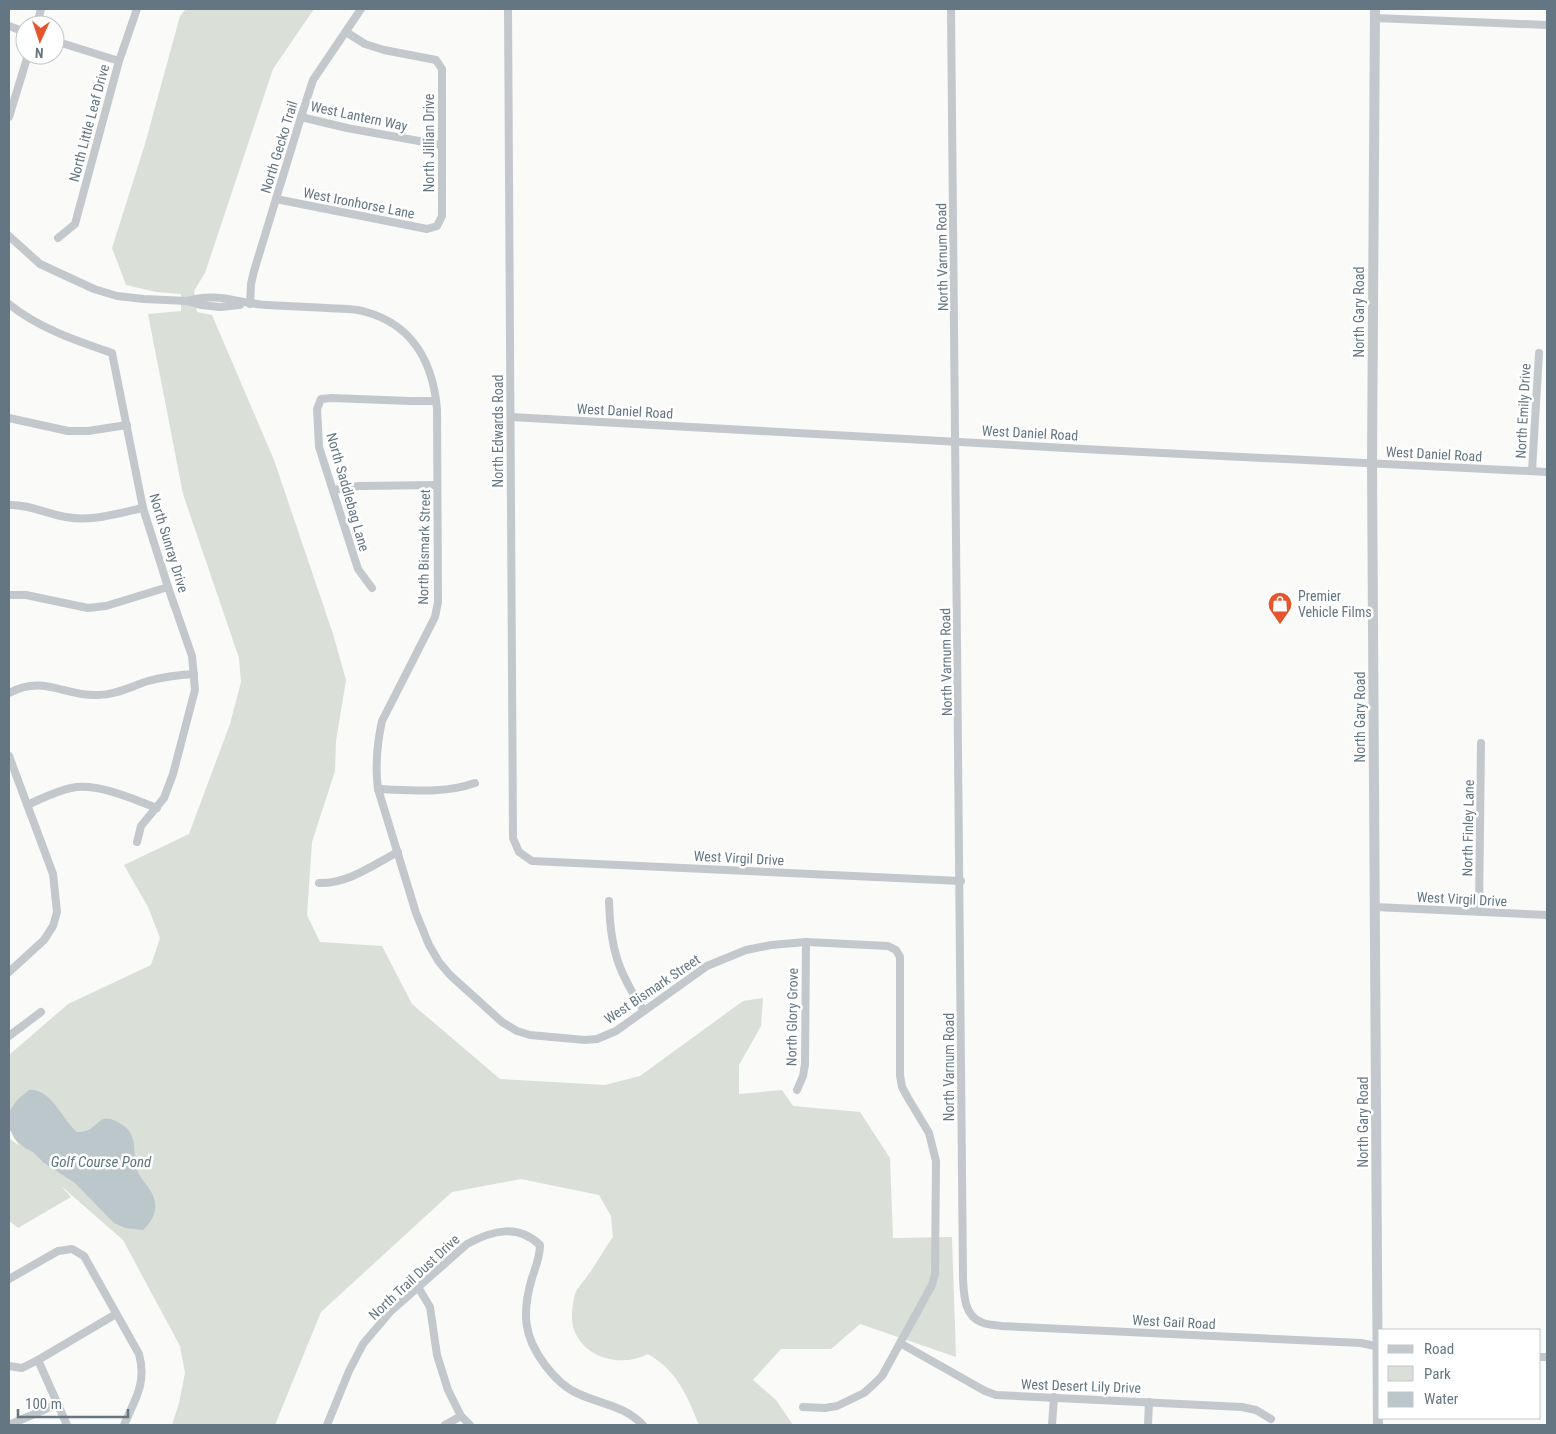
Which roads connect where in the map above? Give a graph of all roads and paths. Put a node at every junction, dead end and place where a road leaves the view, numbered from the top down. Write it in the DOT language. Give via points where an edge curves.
graph roads {
  1 [pos="137,9"];
  2 [pos="361,9"];
  3 [pos="508,9"];
  4 [pos="952,9"];
  5 [pos="1375,13"];
  6 [pos="1547,25"];
  7 [pos="346,32"];
  8 [pos="65,44"];
  9 [pos="119,61"];
  10 [pos="25,65"];
  11 [pos="301,116"];
  12 [pos="9,117"];
  13 [pos="441,145"];
  14 [pos="276,199"];
  15 [pos="437,226"];
  16 [pos="9,236"];
  17 [pos="58,238"];
  18 [pos="211,296"];
  19 [pos="187,301"];
  20 [pos="9,304"];
  21 [pos="250,304"];
  22 [pos="210,306"];
  23 [pos="1539,353"];
  24 [pos="436,401"];
  25 [pos="511,417"];
  26 [pos="9,418"];
  27 [pos="127,425"];
  28 [pos="956,442"];
  29 [pos="1372,464"];
  30 [pos="1532,471"];
  31 [pos="1547,472"];
  32 [pos="438,485"];
  33 [pos="333,490"];
  34 [pos="9,506"];
  35 [pos="143,508"];
  36 [pos="168,588"];
  37 [pos="372,588"];
  38 [pos="9,595"];
  39 [pos="194,674"];
  40 [pos="9,693"];
  41 [pos="1481,744"];
  42 [pos="9,756"];
  43 [pos="474,783"];
  44 [pos="378,789"];
  45 [pos="27,805"];
  46 [pos="157,808"];
  47 [pos="137,842"];
  48 [pos="398,852"];
  49 [pos="519,852"];
  50 [pos="961,881"];
  51 [pos="319,883"];
  52 [pos="609,901"];
  53 [pos="1375,907"];
  54 [pos="1479,912"];
  55 [pos="416,913"];
  56 [pos="1547,915"];
  57 [pos="806,942"];
  58 [pos="9,972"];
  59 [pos="644,1011"];
  60 [pos="41,1012"];
  61 [pos="9,1036"];
  62 [pos="797,1090"];
  63 [pos="9,1280"];
  64 [pos="418,1288"];
  65 [pos="116,1314"];
  66 [pos="969,1314"];
  67 [pos="1379,1329"];
  68 [pos="900,1343"];
  69 [pos="1378,1347"];
  70 [pos="38,1360"];
  71 [pos="9,1366"];
  72 [pos="1054,1397"];
  73 [pos="1149,1402"];
  74 [pos="57,1404"];
  75 [pos="803,1407"];
  76 [pos="461,1416"];
  77 [pos="1271,1419"];
  78 [pos="9,1425"];
  79 [pos="67,1425"];
  80 [pos="124,1425"];
  81 [pos="327,1425"];
  82 [pos="446,1425"];
  83 [pos="470,1425"];
  84 [pos="643,1425"];
  85 [pos="1052,1425"];
  86 [pos="1148,1425"];
  1 -- 9 [label="street, North Little Leaf Drive"];
  2 -- 7 [label="street, North Gecko Trail"];
  3 -- 25 [label="street, North Edwards Road"];
  4 -- 28 [label="street, North Varnum Road"];
  5 -- 6 [label="street"];
  5 -- 29 [label="street, North Gary Road"];
  7 -- 11 [label="street, North Gecko Trail" via="314,80"];
  7 -- 13 [label="street, North Jillian Drive" via="365,44 384,50 436,60 442,70"];
  8 -- 9 [label="street"];
  9 -- 17 [label="street, North Little Leaf Drive" via="75,224"];
  10 -- 12 [label="street"];
  11 -- 13 [label="street, West Lantern Way"];
  11 -- 14 [label="street, North Gecko Trail"];
  13 -- 15 [label="street, North Jillian Drive" via="442,216"];
  14 -- 15 [label="street, West Ironhorse Lane" via="427,229"];
  14 -- 21 [label="street, North Gecko Trail" via="254,271"];
  16 -- 19 [label="street" via="40,264 94,289 117,296"];
  18 -- 19 [label="street"];
  18 -- 21 [label="street"];
  18 -- 22 [label="street"];
  19 -- 22 [label="street"];
  20 -- 27 [label="street, North Sunray Drive" via="22,315 59,333 112,353"];
  21 -- 22 [label="street"];
  21 -- 24 [label="street, North Bismark Street" via="364,311 383,318 398,327 425,360 435,387"];
  23 -- 30 [label="street, North Emily Drive"];
  24 -- 32 [label="street, North Bismark Street"];
  24 -- 33 [label="street, North Saddlebag Lane" via="321,399 317,408 319,447"];
  25 -- 28 [label="street, West Daniel Road"];
  25 -- 49 [label="street, North Edwards Road" via="513,838"];
  26 -- 27 [label="street" via="68,431"];
  27 -- 35 [label="street, North Sunray Drive"];
  28 -- 29 [label="street, West Daniel Road"];
  28 -- 50 [label="street, North Varnum Road"];
  29 -- 30 [label="street, West Daniel Road"];
  29 -- 53 [label="street, North Gary Road"];
  30 -- 31 [label="street, West Daniel Road"];
  32 -- 33 [label="street" via="359,486"];
  32 -- 44 [label="street, North Bismark Street" via="438,602 435,617 382,721 376,757"];
  33 -- 37 [label="street, North Saddlebag Lane" via="358,570"];
  34 -- 35 [label="street" via="84,519"];
  35 -- 36 [label="street, North Sunray Drive"];
  36 -- 38 [label="street" via="88,608 26,595"];
  36 -- 39 [label="street, North Sunray Drive" via="192,656"];
  39 -- 40 [label="street" via="170,676 103,695 76,694 44,685 28,685"];
  39 -- 46 [label="street, North Sunray Drive" via="196,690 191,711 173,774"];
  41 -- 54 [label="street, North Finley Lane"];
  42 -- 45 [label="street"];
  43 -- 44 [label="street" via="447,790"];
  44 -- 48 [label="street, North Bismark Street"];
  45 -- 46 [label="street" via="85,786"];
  45 -- 58 [label="street" via="53,874 57,912 44,940"];
  46 -- 47 [label="street, North Sunray Drive" via="141,826"];
  48 -- 51 [label="street" via="344,880"];
  48 -- 55 [label="street, North Bismark Street"];
  49 -- 50 [label="street, West Virgil Drive" via="532,861"];
  50 -- 66 [label="street, North Varnum Road" via="963,1279"];
  52 -- 59 [label="street" via="610,928 620,969"];
  53 -- 54 [label="street, West Virgil Drive"];
  53 -- 67 [label="street, North Gary Road"];
  54 -- 56 [label="street, West Virgil Drive"];
  55 -- 59 [label="street, West Bismark Street" via="429,945 450,975 502,1022 517,1031 530,1035 597,1039 616,1031"];
  57 -- 59 [label="street, West Bismark Street" via="771,945 728,956 707,966"];
  57 -- 62 [label="street, North Glory Grove" via="805,1064"];
  57 -- 68 [label="street, West Bismark Street" via="888,946 900,957 902,1087 929,1134 936,1161 935,1274"];
  60 -- 61 [label="street"];
  63 -- 65 [label="street" via="58,1251 72,1249 84,1256"];
  64 -- 76 [label="street" via="430,1307 436,1355"];
  64 -- 81 [label="street, North Trail Dust Drive" via="391,1311 362,1344"];
  64 -- 84 [label="street, North Trail Dust Drive" via="468,1244 482,1236 500,1231 530,1236 540,1245 526,1314 532,1346 558,1382 571,1391 634,1416"];
  65 -- 70 [label="street"];
  65 -- 80 [label="street" via="139,1354 142,1366 141,1384"];
  66 -- 69 [label="street, West Gail Road" via="981,1322 1001,1326 1361,1343"];
  68 -- 72 [label="street, West Desert Lily Drive" via="996,1395"];
  68 -- 75 [label="street" via="882,1376 864,1393 837,1406"];
  70 -- 71 [label="street" via="22,1368"];
  70 -- 74 [label="street"];
  72 -- 73 [label="street, West Desert Lily Drive"];
  72 -- 85 [label="street"];
  73 -- 77 [label="street, West Desert Lily Drive" via="1242,1407 1256,1410"];
  73 -- 86 [label="street"];
  74 -- 78 [label="street"];
  74 -- 79 [label="street"];
  76 -- 82 [label="street"];
  76 -- 83 [label="street"];
}
